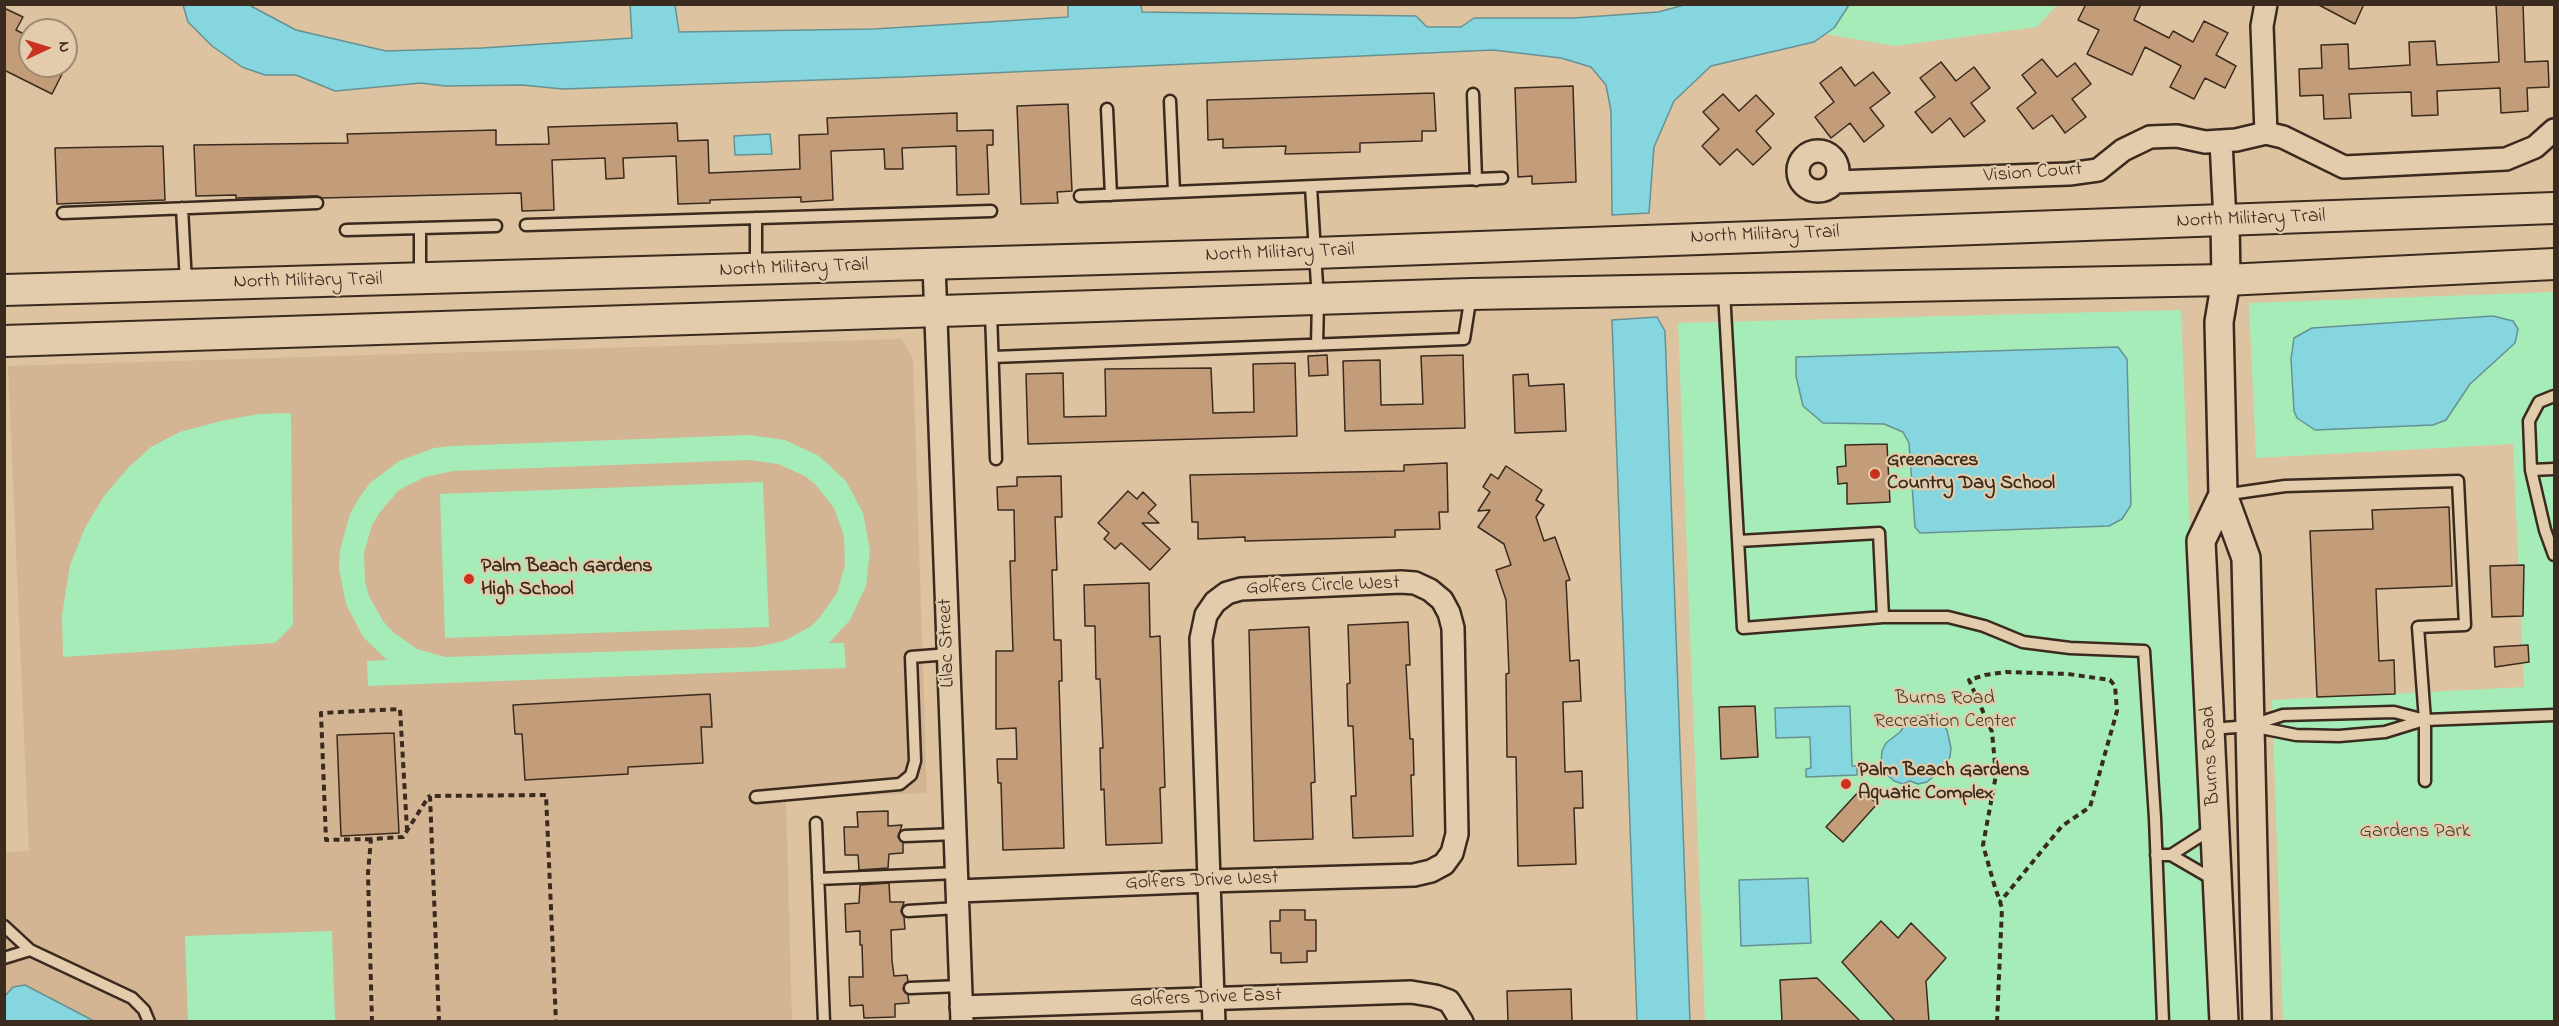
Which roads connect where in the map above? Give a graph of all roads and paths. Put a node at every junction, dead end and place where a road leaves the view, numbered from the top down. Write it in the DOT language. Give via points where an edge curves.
graph roads {
  1 [pos="2266,4"];
  2 [pos="1473,94"];
  3 [pos="1170,101"];
  4 [pos="1107,109"];
  5 [pos="2554,130"];
  6 [pos="2266,133"];
  7 [pos="2221,141"];
  8 [pos="1503,178"];
  9 [pos="1476,180"];
  10 [pos="1835,182"];
  11 [pos="1311,187"];
  12 [pos="1174,192"];
  13 [pos="1111,195"];
  14 [pos="1080,196"];
  15 [pos="317,203"];
  16 [pos="182,208"];
  17 [pos="2554,208"];
  18 [pos="992,211"];
  19 [pos="63,213"];
  20 [pos="756,218"];
  21 [pos="2225,221"];
  22 [pos="526,225"];
  23 [pos="496,226"];
  24 [pos="420,228"];
  25 [pos="346,230"];
  26 [pos="1314,253"];
  27 [pos="2554,264"];
  28 [pos="934,265"];
  29 [pos="756,270"];
  30 [pos="420,279"];
  31 [pos="2226,280"];
  32 [pos="186,285"];
  33 [pos="4,290"];
  34 [pos="1724,290"];
  35 [pos="1471,294"];
  36 [pos="1318,301"];
  37 [pos="991,308"];
  38 [pos="936,311"];
  39 [pos="4,341"];
  40 [pos="1317,345"];
  41 [pos="993,357"];
  42 [pos="2554,396"];
  43 [pos="996,459"];
  44 [pos="2554,469"];
  45 [pos="2531,470"];
  46 [pos="2223,495"];
  47 [pos="1738,541"];
  48 [pos="2554,555"];
  49 [pos="1883,617"];
  50 [pos="949,654"];
  51 [pos="2554,715"];
  52 [pos="2425,720"];
  53 [pos="2249,726"];
  54 [pos="2211,729"];
  55 [pos="2425,781"];
  56 [pos="430,796"];
  57 [pos="756,797"];
  58 [pos="816,823"];
  59 [pos="2216,826"];
  60 [pos="407,830"];
  61 [pos="956,834"];
  62 [pos="905,836"];
  63 [pos="371,839"];
  64 [pos="2156,855"];
  65 [pos="2170,855"];
  66 [pos="1444,864"];
  67 [pos="818,879"];
  68 [pos="1209,881"];
  69 [pos="2219,883"];
  70 [pos="958,891"];
  71 [pos="2000,902"];
  72 [pos="908,911"];
  73 [pos="4,926"];
  74 [pos="30,950"];
  75 [pos="4,958"];
  76 [pos="910,988"];
  77 [pos="1213,998"];
  78 [pos="961,1005"];
  79 [pos="148,1022"];
  80 [pos="372,1022"];
  81 [pos="439,1022"];
  82 [pos="556,1022"];
  83 [pos="824,1022"];
  84 [pos="1214,1022"];
  85 [pos="1461,1022"];
  86 [pos="1997,1022"];
  87 [pos="2163,1022"];
  88 [pos="2224,1022"];
  89 [pos="2257,1022"];
  1 -- 6 [label="street" via="2262,26"];
  2 -- 9 [label="lane"];
  3 -- 12 [label="lane"];
  4 -- 13 [label="lane"];
  5 -- 6 [label="street" via="2535,147 2506,159 2344,167 2283,137"];
  6 -- 7 [label="street, Vision Court"];
  7 -- 10 [label="street, Vision Court" via="2150,137 2123,150 2098,170 2069,174"];
  7 -- 21 [label="street"];
  8 -- 9 [label="lane"];
  9 -- 11 [label="lane"];
  11 -- 12 [label="lane"];
  11 -- 26 [label="lane"];
  12 -- 13 [label="lane"];
  13 -- 14 [label="lane"];
  15 -- 16 [label="lane"];
  16 -- 19 [label="lane"];
  16 -- 32 [label="lane"];
  17 -- 21 [label="main road, North Military Trail"];
  18 -- 20 [label="lane"];
  20 -- 22 [label="lane"];
  20 -- 29 [label="lane"];
  21 -- 26 [label="main road, North Military Trail"];
  21 -- 31 [label="street, Burns Road"];
  23 -- 24 [label="lane"];
  24 -- 25 [label="lane"];
  24 -- 30 [label="lane"];
  26 -- 28 [label="main road, North Military Trail"];
  26 -- 36 [label="lane"];
  27 -- 31 [label="main road"];
  28 -- 29 [label="main road, North Military Trail"];
  28 -- 38 [label="street, Lilac Street"];
  29 -- 30 [label="main road, North Military Trail"];
  30 -- 32 [label="main road, North Military Trail"];
  31 -- 34 [label="main road"];
  31 -- 46 [label="street, Burns Road" via="2218,322"];
  32 -- 33 [label="main road, North Military Trail"];
  34 -- 35 [label="main road"];
  34 -- 47 [label="lane"];
  35 -- 36 [label="main road"];
  35 -- 40 [label="lane" via="1464,339"];
  36 -- 37 [label="main road"];
  36 -- 40 [label="lane"];
  37 -- 38 [label="main road"];
  37 -- 41 [label="lane"];
  38 -- 39 [label="main road"];
  38 -- 50 [label="street, Lilac Street"];
  40 -- 41 [label="lane"];
  41 -- 43 [label="lane"];
  42 -- 45 [label="lane" via="2540,402 2529,422"];
  44 -- 45 [label="lane"];
  45 -- 48 [label="lane"];
  46 -- 52 [label="lane" via="2285,486 2458,481 2465,625 2418,627"];
  46 -- 53 [label="street, Burns Road" via="2246,558"];
  46 -- 54 [label="street, Burns Road" via="2201,541"];
  47 -- 49 [label="lane" via="1879,533"];
  47 -- 49 [label="lane" via="1743,628"];
  49 -- 64 [label="lane" via="1948,617 2023,642 2144,651"];
  50 -- 57 [label="lane" via="911,657 915,761 911,775 900,784"];
  50 -- 61 [label="street, Lilac Street"];
  51 -- 52 [label="lane"];
  52 -- 53 [label="lane" via="2385,732 2339,736 2296,735"];
  52 -- 53 [label="lane" via="2394,712 2283,714"];
  52 -- 55 [label="lane"];
  53 -- 54 [label="lane"];
  53 -- 89 [label="street, Burns Road"];
  54 -- 59 [label="street, Burns Road"];
  56 -- 60 [label="path"];
  56 -- 81 [label="path"];
  56 -- 82 [label="path" via="546,795"];
  58 -- 67 [label="lane"];
  59 -- 65 [label="lane"];
  59 -- 69 [label="street, Burns Road"];
  60 -- 63 [label="path" via="403,837"];
  60 -- 63 [label="path" via="400,709 321,713 326,840"];
  61 -- 62 [label="lane"];
  61 -- 70 [label="street, Lilac Street"];
  63 -- 80 [label="path" via="368,873"];
  64 -- 65 [label="lane"];
  64 -- 87 [label="lane"];
  65 -- 69 [label="lane"];
  66 -- 68 [label="street, Golfers Drive West" via="1414,875"];
  66 -- 68 [label="street, Golfers Circle West" via="1452,853 1456,834 1453,628 1442,600 1430,590 1401,582 1241,589 1215,602 1206,615 1201,639"];
  67 -- 70 [label="lane"];
  67 -- 83 [label="lane"];
  68 -- 70 [label="street, Golfers Drive West"];
  68 -- 77 [label="street, Golfers Circle West"];
  69 -- 88 [label="street, Burns Road"];
  70 -- 72 [label="lane"];
  70 -- 78 [label="street, Lilac Street"];
  71 -- 71 [label="path" via="1983,845 1996,775 1992,732 1969,680 2006,672 2110,680 2115,686 2117,711 2090,807 2062,825"];
  71 -- 86 [label="path"];
  73 -- 74 [label="lane"];
  74 -- 75 [label="lane"];
  74 -- 79 [label="lane" via="132,998"];
  76 -- 78 [label="lane"];
  77 -- 78 [label="street, Golfers Drive East"];
  77 -- 84 [label="street, Golfers Circle West"];
  77 -- 85 [label="street, Golfers Drive East" via="1411,992 1449,1001"];
}
